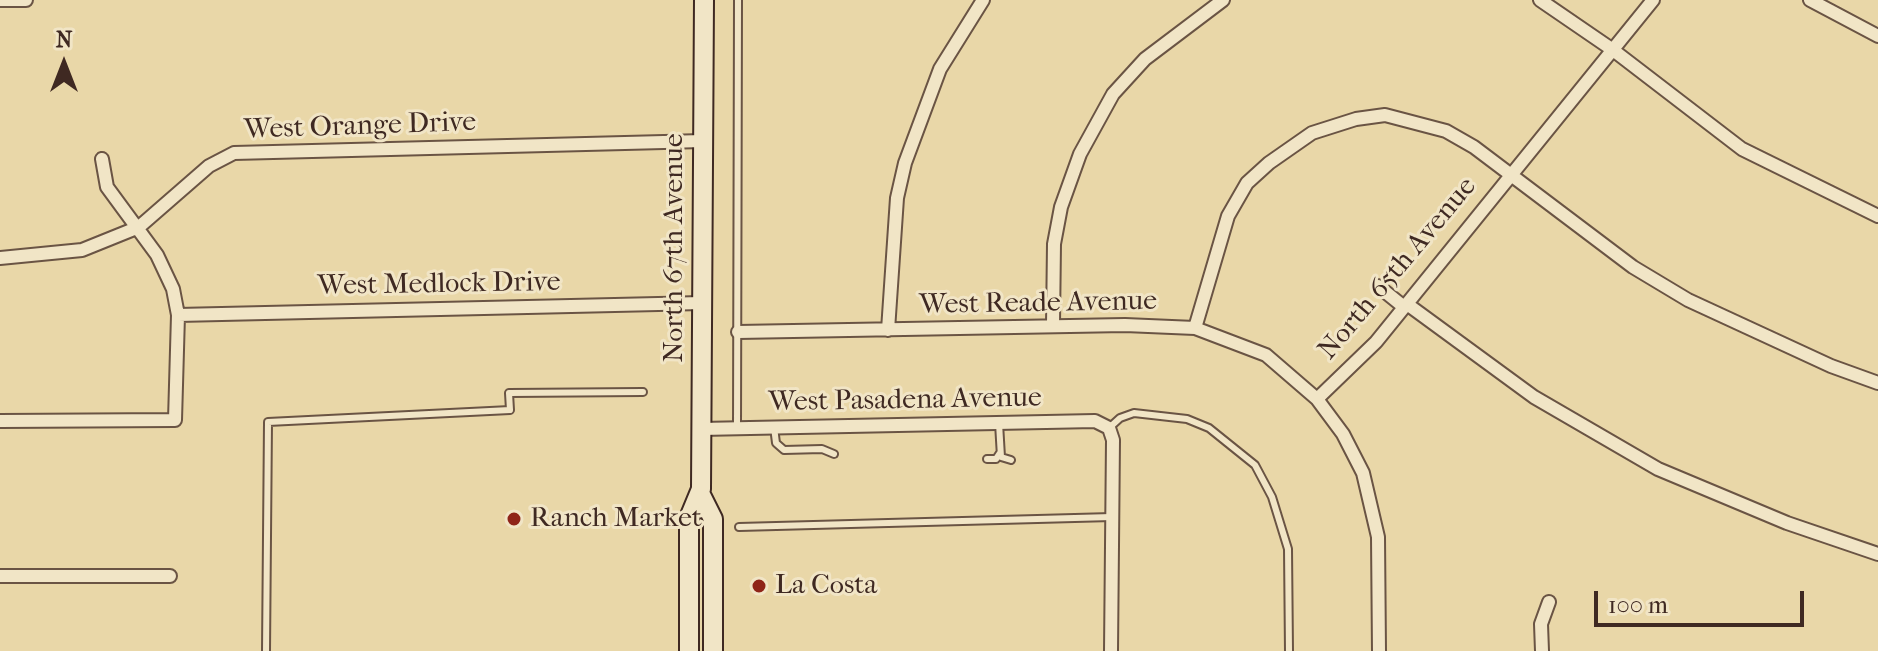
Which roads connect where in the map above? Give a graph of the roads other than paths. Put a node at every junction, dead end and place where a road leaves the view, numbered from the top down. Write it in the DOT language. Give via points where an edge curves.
graph roads {
  1 [pos="0,0"];
  2 [pos="26,0"];
  3 [pos="704,0"];
  4 [pos="738,0"];
  5 [pos="983,0"];
  6 [pos="1223,0"];
  7 [pos="1540,0"];
  8 [pos="1653,0"];
  9 [pos="1810,0"];
  10 [pos="1878,36"];
  11 [pos="1613,50"];
  12 [pos="703,141"];
  13 [pos="102,159"];
  14 [pos="1510,172"];
  15 [pos="1878,216"];
  16 [pos="139,227"];
  17 [pos="0,258"];
  18 [pos="1378,286"];
  19 [pos="702,303"];
  20 [pos="1406,306"];
  21 [pos="178,315"];
  22 [pos="1053,324"];
  23 [pos="1195,328"];
  24 [pos="888,330"];
  25 [pos="738,332"];
  26 [pos="1878,383"];
  27 [pos="643,392"];
  28 [pos="1317,399"];
  29 [pos="0,421"];
  30 [pos="999,423"];
  31 [pos="774,427"];
  32 [pos="737,428"];
  33 [pos="1109,428"];
  34 [pos="701,429"];
  35 [pos="1000,453"];
  36 [pos="834,454"];
  37 [pos="987,459"];
  38 [pos="1011,460"];
  39 [pos="701,495"];
  40 [pos="1112,517"];
  41 [pos="739,527"];
  42 [pos="1878,554"];
  43 [pos="0,576"];
  44 [pos="170,576"];
  45 [pos="1549,602"];
  46 [pos="266,651"];
  47 [pos="689,651"];
  48 [pos="713,651"];
  49 [pos="1111,651"];
  50 [pos="1289,651"];
  51 [pos="1379,651"];
  52 [pos="1542,651"];
  1 -- 2 [label="street"];
  3 -- 12 [label="main road, North 67th Avenue"];
  4 -- 25 [label="lane"];
  5 -- 24 [label="street" via="940,69 905,163 897,198"];
  6 -- 22 [label="street" via="1145,59 1113,94 1080,154 1054,244"];
  7 -- 11 [label="street"];
  8 -- 11 [label="street, North 65th Avenue"];
  9 -- 10 [label="street"];
  11 -- 14 [label="street, North 65th Avenue"];
  11 -- 15 [label="street" via="1742,149"];
  12 -- 16 [label="street, West Orange Drive" via="234,153 209,166"];
  12 -- 19 [label="main road, North 67th Avenue"];
  13 -- 16 [label="street" via="107,187"];
  14 -- 20 [label="street, North 65th Avenue"];
  14 -- 23 [label="street" via="1446,131 1421,122 1385,115 1312,133 1247,183 1228,216"];
  14 -- 26 [label="street" via="1633,267 1688,300"];
  16 -- 17 [label="street, West Orange Drive" via="82,250"];
  16 -- 21 [label="street" via="163,267"];
  18 -- 20 [label="street"];
  19 -- 21 [label="street, West Medlock Drive"];
  19 -- 34 [label="main road, North 67th Avenue"];
  20 -- 28 [label="street, North 65th Avenue"];
  20 -- 42 [label="street" via="1534,397 1658,469"];
  21 -- 29 [label="street" via="175,420"];
  22 -- 23 [label="street, West Reade Avenue"];
  22 -- 24 [label="street, West Reade Avenue"];
  23 -- 28 [label="street, West Reade Avenue" via="1266,355"];
  24 -- 25 [label="street, West Reade Avenue"];
  25 -- 32 [label="lane"];
  27 -- 46 [label="lane" via="509,393 510,410 268,422"];
  28 -- 51 [label="street, North 65th Avenue" via="1343,434 1370,495 1378,537"];
  30 -- 31 [label="street, West Pasadena Avenue"];
  30 -- 33 [label="street, West Pasadena Avenue" via="1095,421"];
  30 -- 35 [label="lane"];
  31 -- 32 [label="street, West Pasadena Avenue"];
  31 -- 36 [label="lane" via="776,443 784,450 822,449"];
  32 -- 34 [label="street, West Pasadena Avenue"];
  33 -- 40 [label="street"];
  33 -- 50 [label="lane" via="1134,413 1187,419 1209,428 1255,465 1272,497 1288,549"];
  34 -- 39 [label="main road, North 67th Avenue"];
  35 -- 37 [label="lane"];
  35 -- 38 [label="lane"];
  39 -- 47 [label="main road, North 67th Avenue" via="689,518"];
  39 -- 48 [label="main road, North 67th Avenue" via="713,519"];
  40 -- 41 [label="lane"];
  40 -- 49 [label="street"];
  43 -- 44 [label="street"];
  45 -- 52 [label="street" via="1541,624"];
}
